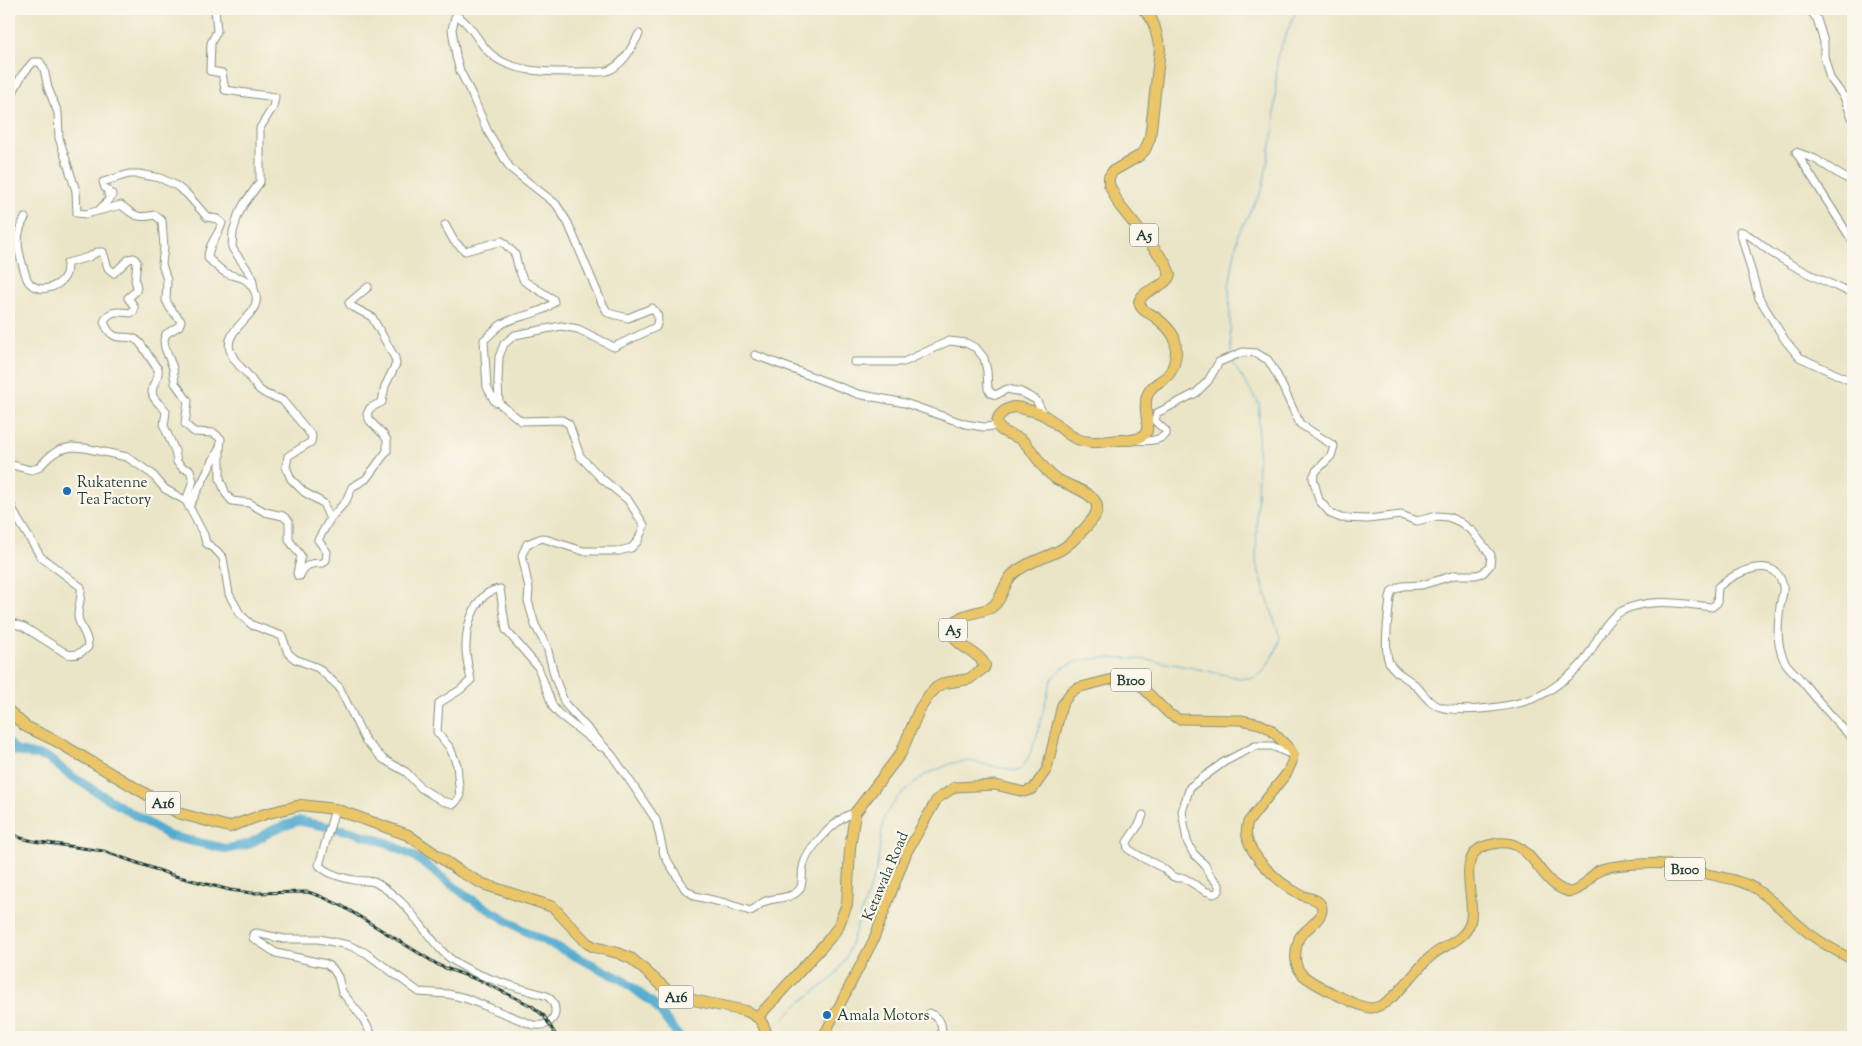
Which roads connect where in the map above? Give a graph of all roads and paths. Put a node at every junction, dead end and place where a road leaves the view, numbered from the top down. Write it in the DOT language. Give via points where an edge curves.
graph roads {
  1 [pos="215,9"];
  2 [pos="1144,9"];
  3 [pos="1809,9"];
  4 [pos="640,34"];
  5 [pos="9,100"];
  6 [pos="1853,120"];
  7 [pos="1853,181"];
  8 [pos="100,209"];
  9 [pos="25,218"];
  10 [pos="445,225"];
  11 [pos="1853,242"];
  12 [pos="368,287"];
  13 [pos="255,292"];
  14 [pos="1853,293"];
  15 [pos="755,355"];
  16 [pos="854,362"];
  17 [pos="1853,382"];
  18 [pos="499,403"];
  19 [pos="1045,415"];
  20 [pos="998,426"];
  21 [pos="1133,440"];
  22 [pos="220,447"];
  23 [pos="9,464"];
  24 [pos="9,501"];
  25 [pos="188,504"];
  26 [pos="330,519"];
  27 [pos="9,622"];
  28 [pos="9,711"];
  29 [pos="1853,739"];
  30 [pos="612,755"];
  31 [pos="1293,756"];
  32 [pos="335,809"];
  33 [pos="855,813"];
  34 [pos="1143,814"];
  35 [pos="1853,960"];
  36 [pos="929,1013"];
  37 [pos="761,1021"];
  38 [pos="373,1037"];
  39 [pos="767,1037"];
  40 [pos="823,1037"];
  41 [pos="942,1037"];
  1 -- 13 [label="street" via="217,31 211,43 210,71 222,73 225,90 275,97 273,107 260,128 260,182 238,215 233,232 232,248 252,276"];
  2 -- 21 [label="highway, A5" via="1151,18 1160,49 1150,138 1139,156 1113,171 1109,184 1119,205 1168,268 1166,282 1145,292 1139,302 1141,308 1160,321 1174,338 1176,352 1171,373 1148,393 1147,431 1144,436"];
  3 -- 6 [label="street" via="1817,19 1830,78 1844,97"];
  4 -- 18 [label="street" via="628,55 608,70 545,72 501,61 476,37 465,20 455,17 453,35 460,71 487,130 510,168 556,204 608,313 628,318 652,308 659,319 656,327 614,347 578,329 560,326 515,335 504,344 499,357"];
  5 -- 8 [label="street" via="27,68 33,62 40,62 58,113 58,138 76,191 78,213"];
  7 -- 11 [label="street" via="1815,158 1796,152"];
  8 -- 13 [label="street" via="112,196 105,188 103,182 106,180 139,174 175,185 207,217 222,223 220,232 208,249 208,258 224,272 240,276"];
  8 -- 22 [label="street" via="121,205 136,217 155,215 162,222 166,300 181,321 166,334 165,348 175,383 188,400 185,424 194,432 214,433 221,439"];
  9 -- 25 [label="street" via="19,228 18,247 27,279 37,288 55,286 65,276 67,263 97,252 103,252 108,268 114,273 129,258 137,262 136,291 128,298 134,311 113,311 106,315 104,322 115,337 138,341 158,369 152,395 166,411 164,426 177,462 190,470 193,481"];
  10 -- 18 [label="street" via="454,242 465,250 502,242 515,254 524,281 554,302 503,324 484,340 487,387"];
  12 -- 26 [label="street" via="349,303 372,317 395,358 396,364 385,386 382,402 366,414 387,440 387,451 366,479 352,487 346,501"];
  13 -- 26 [label="street" via="256,306 237,328 229,346 230,352 258,389 269,397 281,399 311,432 311,442 288,456 286,467 297,486 323,502"];
  14 -- 17 [label="street" via="1814,278 1740,231 1760,298 1785,340 1799,357"];
  15 -- 20 [label="street" via="858,394 905,403 965,424"];
  16 -- 19 [label="street" via="904,362 949,341 966,344 976,348 984,358 991,393 1021,392 1036,400"];
  18 -- 30 [label="street" via="520,421 562,420 569,424 580,456 628,500 644,525 638,541 631,548 620,551 583,551 542,538 527,544 522,555 529,589 528,601 565,704"];
  19 -- 20 [label="highway" via="1012,408 1000,414"];
  19 -- 21 [label="highway" via="1066,433 1083,441"];
  20 -- 33 [label="highway, A5" via="1032,449 1043,467 1055,478 1091,497 1097,504 1097,512 1068,545 1012,576 994,605 958,618 953,625 954,638 982,659 984,668 969,679 937,687 929,695 901,753"];
  21 -- 29 [label="street" via="1147,442 1163,437 1166,431 1155,421 1157,413 1196,393 1219,362 1243,352 1256,353 1268,360 1300,424 1334,446 1331,456 1316,470 1313,478 1319,500 1331,514 1341,518 1368,519 1401,516 1417,521 1448,517 1473,532 1491,555 1490,565 1483,573 1454,575 1422,585 1402,586 1392,592 1390,598 1388,661 1433,704 1447,710 1506,706 1533,699 1579,667 1610,619 1622,611 1638,605 1671,602 1712,607 1717,603 1718,586 1745,570 1766,567 1774,571 1783,587 1778,626 1784,660"];
  22 -- 25 [label="street"];
  22 -- 26 [label="street" via="220,479 226,494 232,500 249,503 289,521 289,540 301,556 298,576 310,564 326,560 327,552 318,540"];
  23 -- 25 [label="street" via="30,470 38,468 59,450 72,448 127,457"];
  24 -- 27 [label="street" via="41,557 81,587 78,615 88,637 88,647 78,654 67,654 24,627"];
  25 -- 30 [label="street" via="206,543 223,558 229,594 240,614 252,625 282,636 288,653 318,668 338,687 366,740 384,759 442,801 454,804 460,797 457,765 450,748 437,732 439,703 471,680 465,646 470,620 482,598 494,590 500,589 506,630 538,667 559,714"];
  28 -- 32 [label="highway, A16" via="24,726 56,741 178,813 229,827 301,805"];
  30 -- 33 [label="street" via="656,820 664,855 685,889 695,896 750,911 764,901 798,892 802,885 803,866 813,847 834,825"];
  31 -- 34 [label="street" via="1272,746 1255,746 1224,762 1190,787 1182,811 1187,841 1219,885 1219,891 1214,894 1184,878 1172,876 1128,849 1127,842"];
  31 -- 35 [label="main road, B100" via="1286,773 1248,822 1246,837 1260,862 1298,893 1321,905 1318,919 1299,939 1295,954 1302,975 1357,1005 1378,1007 1388,1001 1430,957 1464,934 1470,925 1472,912 1468,871 1474,854 1484,847 1505,842 1524,849 1549,880 1570,892 1576,891 1603,868 1628,865 1668,864 1745,884 1764,895 1808,933"];
  31 -- 40 [label="main road, Ketawala Road / B100" via="1286,744 1260,724 1241,720 1179,719 1166,711 1140,685 1120,677 1077,688 1062,705 1049,763 1034,789 1024,792 996,785 955,787 937,799 907,852 873,941"];
  32 -- 37 [label="highway, A16" via="408,835 483,884 553,907 587,942 632,959 674,996 746,1011"];
  32 -- 38 [label="street" via="319,865 324,871 354,881 374,882 404,904 454,961 491,979 547,996 553,1000 556,1009 548,1023 533,1025 465,998 420,992 366,953 348,945 319,939 284,939 253,934 253,938 276,953 326,964 333,969 342,992"];
  33 -- 37 [label="highway, A5" via="846,904 838,927"];
  36 -- 41 [label="street" via="939,1019"];
  37 -- 39 [label="highway"];
}
